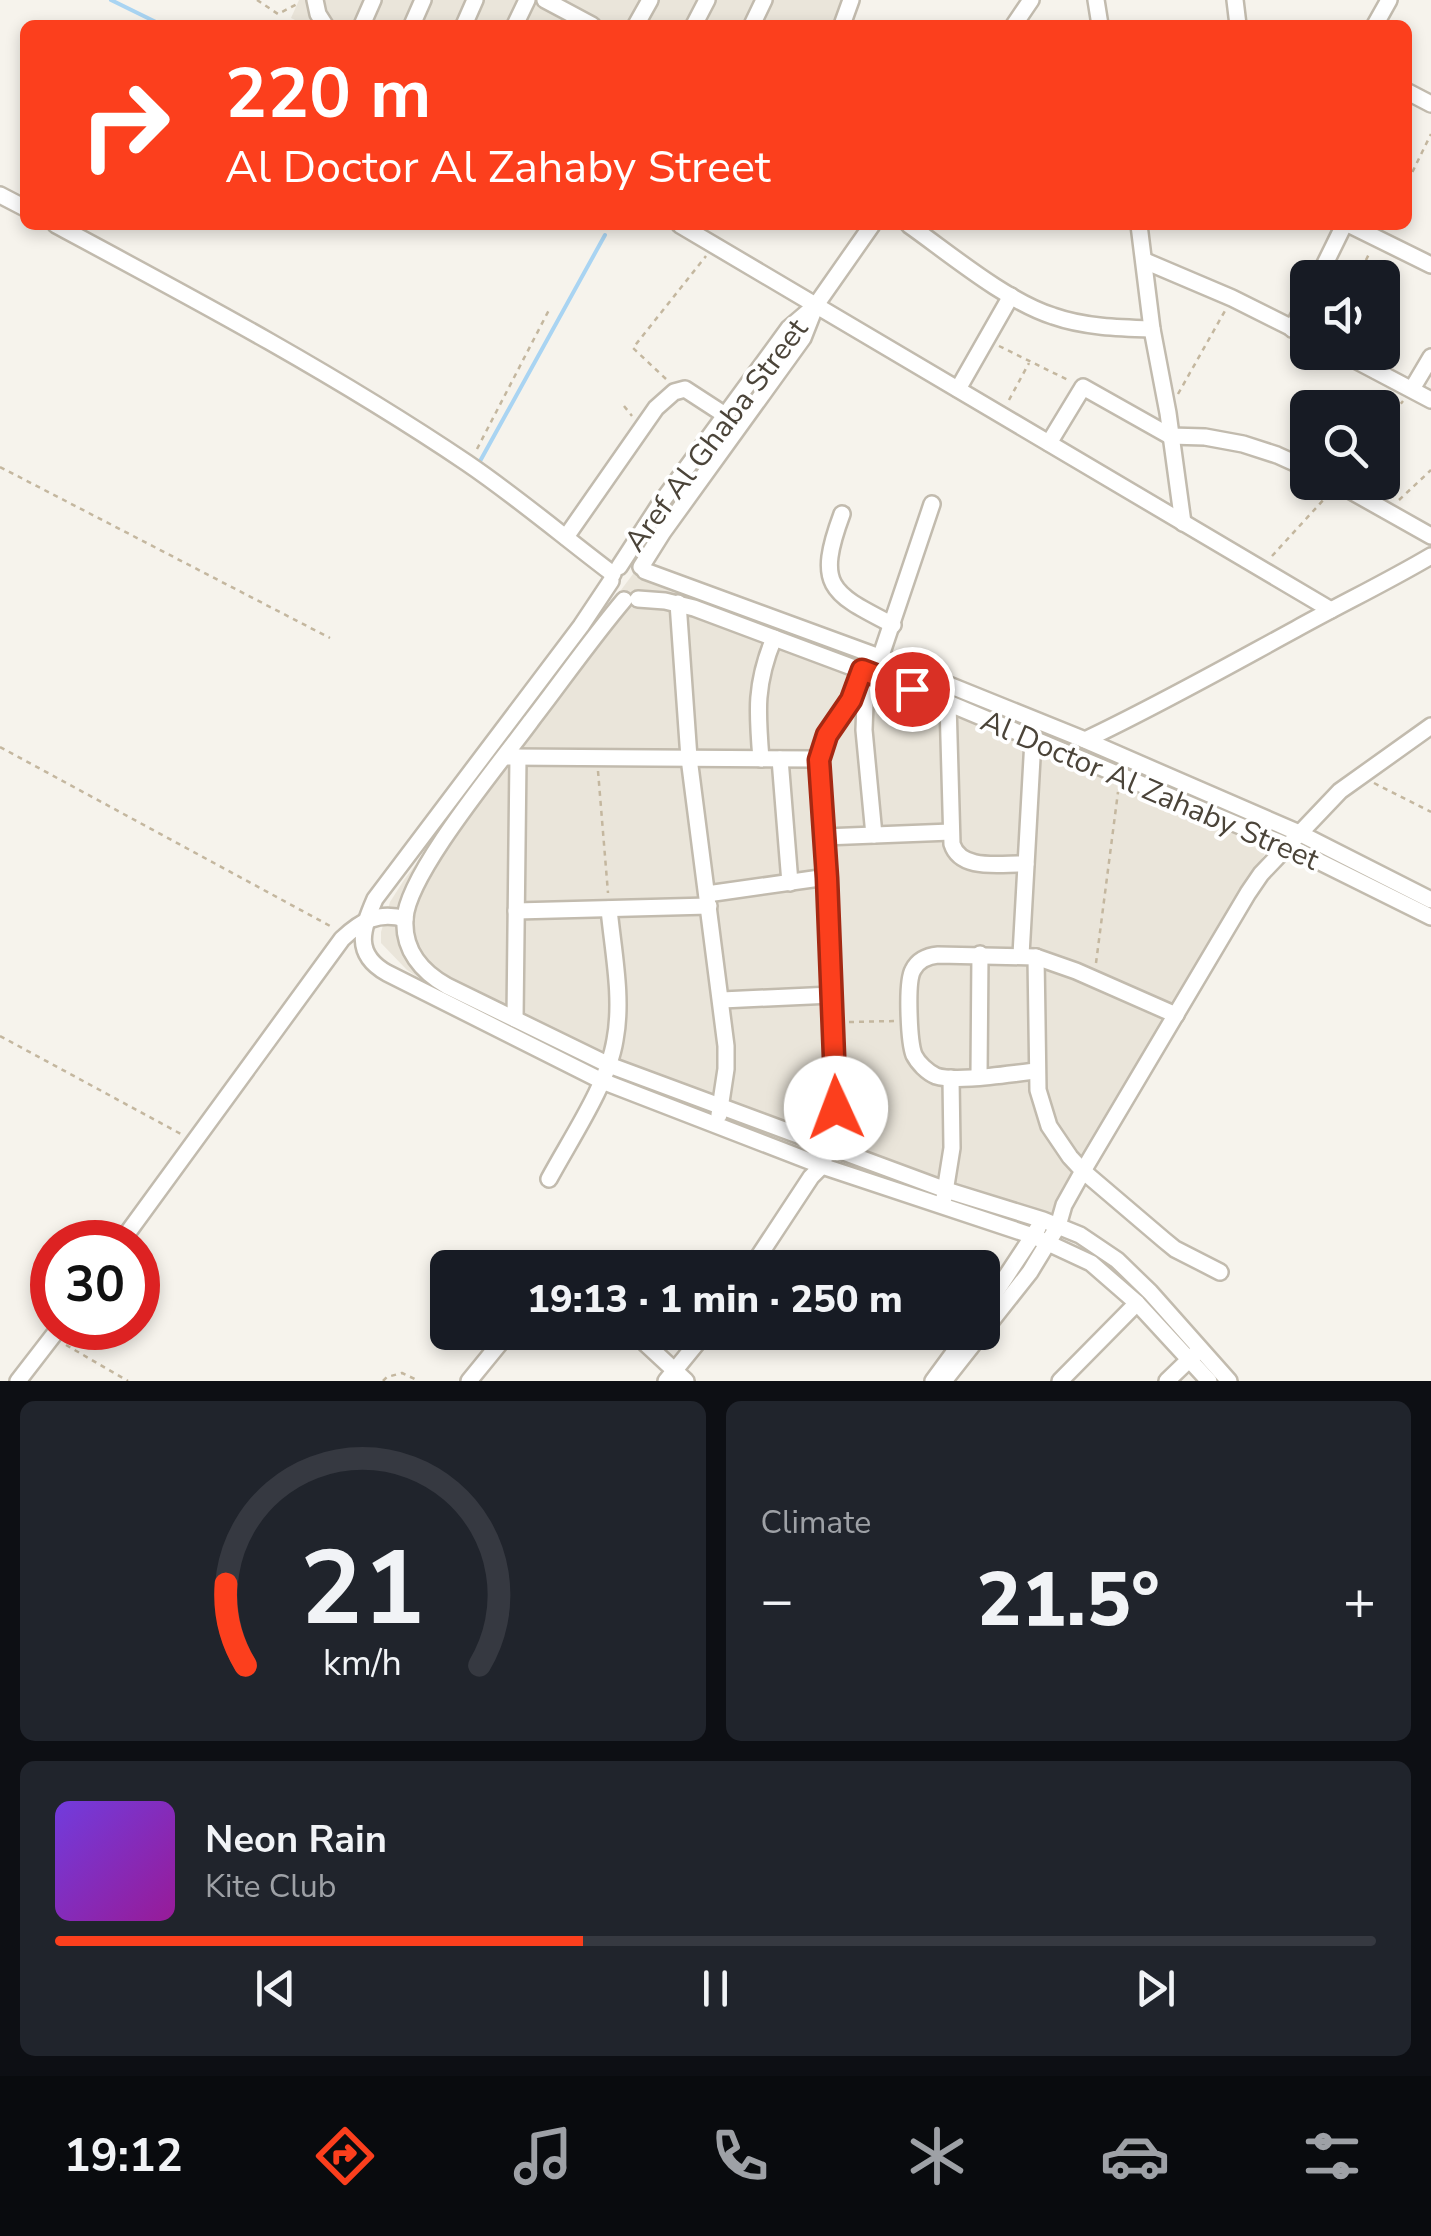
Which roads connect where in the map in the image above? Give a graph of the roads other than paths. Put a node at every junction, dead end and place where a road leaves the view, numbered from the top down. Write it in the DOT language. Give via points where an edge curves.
graph roads {
  1 [pos="544,0"];
  2 [pos="579,20"];
  3 [pos="65,230"];
  4 [pos="688,230"];
  5 [pos="868,230"];
  6 [pos="916,230"];
  7 [pos="1139,230"];
  8 [pos="1344,230"];
  9 [pos="1358,230"];
  10 [pos="1328,260"];
  11 [pos="1145,262"];
  12 [pos="1431,265"];
  13 [pos="1011,296"];
  14 [pos="816,305"];
  15 [pos="1290,327"];
  16 [pos="1152,329"];
  17 [pos="1431,357"];
  18 [pos="1375,370"];
  19 [pos="958,389"];
  20 [pos="1412,389"];
  21 [pos="1431,400"];
  22 [pos="726,415"];
  23 [pos="1170,436"];
  24 [pos="1049,444"];
  25 [pos="1290,461"];
  26 [pos="1367,500"];
  27 [pos="932,504"];
  28 [pos="842,514"];
  29 [pos="1183,523"];
  30 [pos="1431,536"];
  31 [pos="566,537"];
  32 [pos="1431,556"];
  33 [pos="643,569"];
  34 [pos="614,574"];
  35 [pos="631,600"];
  36 [pos="678,603"];
  37 [pos="1331,610"];
  38 [pos="893,625"];
  39 [pos="774,638"];
  40 [pos="882,658"];
  41 [pos="869,673"];
  42 [pos="948,703"];
  43 [pos="1431,726"];
  44 [pos="1033,740"];
  45 [pos="1085,740"];
  46 [pos="511,757"];
  47 [pos="689,758"];
  48 [pos="761,759"];
  49 [pos="780,759"];
  50 [pos="819,760"];
  51 [pos="951,832"];
  52 [pos="874,835"];
  53 [pos="824,837"];
  54 [pos="1294,840"];
  55 [pos="1026,864"];
  56 [pos="827,878"];
  57 [pos="790,883"];
  58 [pos="708,900"];
  59 [pos="1431,900"];
  60 [pos="609,909"];
  61 [pos="516,911"];
  62 [pos="1431,916"];
  63 [pos="405,919"];
  64 [pos="366,920"];
  65 [pos="412,954"];
  66 [pos="980,954"];
  67 [pos="1029,956"];
  68 [pos="386,974"];
  69 [pos="832,995"];
  70 [pos="722,1000"];
  71 [pos="1176,1015"];
  72 [pos="516,1019"];
  73 [pos="1037,1071"];
  74 [pos="605,1073"];
  75 [pos="978,1076"];
  76 [pos="950,1078"];
  77 [pos="721,1107"];
  78 [pos="717,1124"];
  79 [pos="828,1146"];
  80 [pos="822,1166"];
  81 [pos="1083,1170"];
  82 [pos="549,1178"];
  83 [pos="946,1190"];
  84 [pos="942,1208"];
  85 [pos="138,1220"];
  86 [pos="1050,1223"];
  87 [pos="1040,1239"];
  88 [pos="763,1250"];
  89 [pos="1220,1272"];
  90 [pos="1000,1289"];
  91 [pos="1138,1302"];
  92 [pos="42,1350"];
  93 [pos="494,1350"];
  94 [pos="650,1350"];
  95 [pos="694,1350"];
  96 [pos="958,1350"];
  97 [pos="1196,1353"];
  98 [pos="676,1378"];
  99 [pos="939,1380"];
  100 [pos="18,1381"];
  101 [pos="469,1381"];
  102 [pos="1060,1381"];
  103 [pos="1167,1381"];
  104 [pos="1209,1381"];
  105 [pos="1230,1381"];
  1 -- 2 [label="street"];
  3 -- 31 [label="street" via="286,349 468,464"];
  4 -- 14 [label="street"];
  5 -- 14 [label="street, Aref Al Ghaba Street"];
  6 -- 13 [label="street"];
  7 -- 11 [label="street"];
  8 -- 10 [label="street"];
  9 -- 12 [label="street"];
  11 -- 15 [label="street"];
  11 -- 16 [label="street"];
  13 -- 16 [label="street" via="1061,319"];
  13 -- 19 [label="street"];
  14 -- 19 [label="street"];
  14 -- 22 [label="street, Aref Al Ghaba Street" via="789,328"];
  14 -- 33 [label="street, Aref Al Ghaba Street" via="803,338 662,532"];
  16 -- 23 [label="street"];
  17 -- 20 [label="street"];
  18 -- 20 [label="street"];
  19 -- 24 [label="street"];
  20 -- 21 [label="street"];
  22 -- 31 [label="street" via="678,390 641,427"];
  22 -- 34 [label="street, Aref Al Ghaba Street"];
  23 -- 24 [label="street" via="1082,387"];
  23 -- 25 [label="street" via="1243,444"];
  23 -- 29 [label="street"];
  24 -- 29 [label="street"];
  26 -- 30 [label="street"];
  27 -- 38 [label="street"];
  28 -- 38 [label="street" via="830,562 833,583 851,604"];
  29 -- 37 [label="street"];
  31 -- 34 [label="street"];
  32 -- 37 [label="street"];
  33 -- 34 [label="street" via="634,564"];
  33 -- 35 [label="street" via="649,584"];
  33 -- 40 [label="street, Al Doctor Al Zahaby Street"];
  34 -- 35 [label="street" via="617,596"];
  34 -- 64 [label="street, Aref Al Ghaba Street"];
  35 -- 36 [label="street, Al Doctor Al Zahaby Street"];
  35 -- 46 [label="street"];
  36 -- 39 [label="street, Al Doctor Al Zahaby Street"];
  36 -- 47 [label="street"];
  37 -- 45 [label="street"];
  38 -- 40 [label="street"];
  39 -- 41 [label="street, Al Doctor Al Zahaby Street"];
  39 -- 48 [label="street" via="758,691"];
  40 -- 41 [label="street"];
  40 -- 45 [label="street, Al Doctor Al Zahaby Street"];
  41 -- 42 [label="street, Al Doctor Al Zahaby Street"];
  41 -- 50 [label="street" via="827,735"];
  41 -- 52 [label="street" via="864,716"];
  42 -- 44 [label="street, Al Doctor Al Zahaby Street"];
  42 -- 51 [label="street"];
  43 -- 54 [label="street" via="1360,775"];
  44 -- 54 [label="street, Al Doctor Al Zahaby Street"];
  44 -- 55 [label="street"];
  45 -- 54 [label="street, Al Doctor Al Zahaby Street"];
  46 -- 47 [label="street"];
  46 -- 61 [label="street"];
  46 -- 63 [label="street" via="426,866"];
  47 -- 48 [label="street"];
  47 -- 58 [label="street"];
  48 -- 49 [label="street"];
  49 -- 50 [label="street"];
  49 -- 57 [label="street"];
  50 -- 53 [label="street"];
  51 -- 52 [label="street"];
  51 -- 55 [label="street" via="962,860"];
  52 -- 53 [label="street"];
  53 -- 56 [label="street"];
  54 -- 59 [label="street, Al Doctor Al Zahaby Street"];
  54 -- 62 [label="street, Al Doctor Al Zahaby Street"];
  54 -- 71 [label="street" via="1248,893"];
  55 -- 67 [label="street"];
  56 -- 57 [label="street"];
  56 -- 69 [label="street"];
  57 -- 58 [label="street"];
  58 -- 60 [label="street"];
  58 -- 70 [label="street"];
  60 -- 61 [label="street"];
  60 -- 74 [label="street" via="618,1011"];
  61 -- 72 [label="street"];
  63 -- 64 [label="street"];
  63 -- 65 [label="street"];
  64 -- 68 [label="street" via="365,951"];
  64 -- 85 [label="street" via="346,934"];
  65 -- 68 [label="street"];
  65 -- 72 [label="street" via="433,978"];
  66 -- 67 [label="street"];
  66 -- 75 [label="street"];
  66 -- 76 [label="street" via="929,956 909,982 912,1052 935,1076"];
  67 -- 71 [label="street"];
  67 -- 73 [label="street"];
  68 -- 74 [label="street"];
  69 -- 70 [label="street"];
  69 -- 79 [label="street" via="836,1108"];
  70 -- 77 [label="street"];
  71 -- 81 [label="street"];
  72 -- 74 [label="street"];
  73 -- 75 [label="street"];
  73 -- 81 [label="street" via="1050,1126"];
  74 -- 77 [label="street"];
  74 -- 78 [label="street"];
  74 -- 82 [label="street"];
  75 -- 76 [label="street"];
  76 -- 83 [label="street"];
  77 -- 78 [label="street"];
  77 -- 79 [label="street"];
  78 -- 80 [label="street"];
  79 -- 80 [label="street"];
  79 -- 83 [label="street"];
  80 -- 84 [label="street"];
  80 -- 88 [label="street"];
  81 -- 86 [label="street"];
  81 -- 89 [label="street" via="1175,1248"];
  83 -- 84 [label="street"];
  83 -- 86 [label="street"];
  84 -- 87 [label="street"];
  86 -- 87 [label="street"];
  86 -- 97 [label="street" via="1117,1260"];
  87 -- 90 [label="street"];
  87 -- 91 [label="street" via="1091,1263"];
  87 -- 99 [label="street" via="1030,1272"];
  91 -- 97 [label="street"];
  91 -- 102 [label="street"];
  92 -- 100 [label="street"];
  93 -- 101 [label="street"];
  94 -- 98 [label="street"];
  95 -- 98 [label="street"];
  96 -- 99 [label="street"];
  97 -- 103 [label="street"];
  97 -- 104 [label="street"];
  97 -- 105 [label="street"];
}
